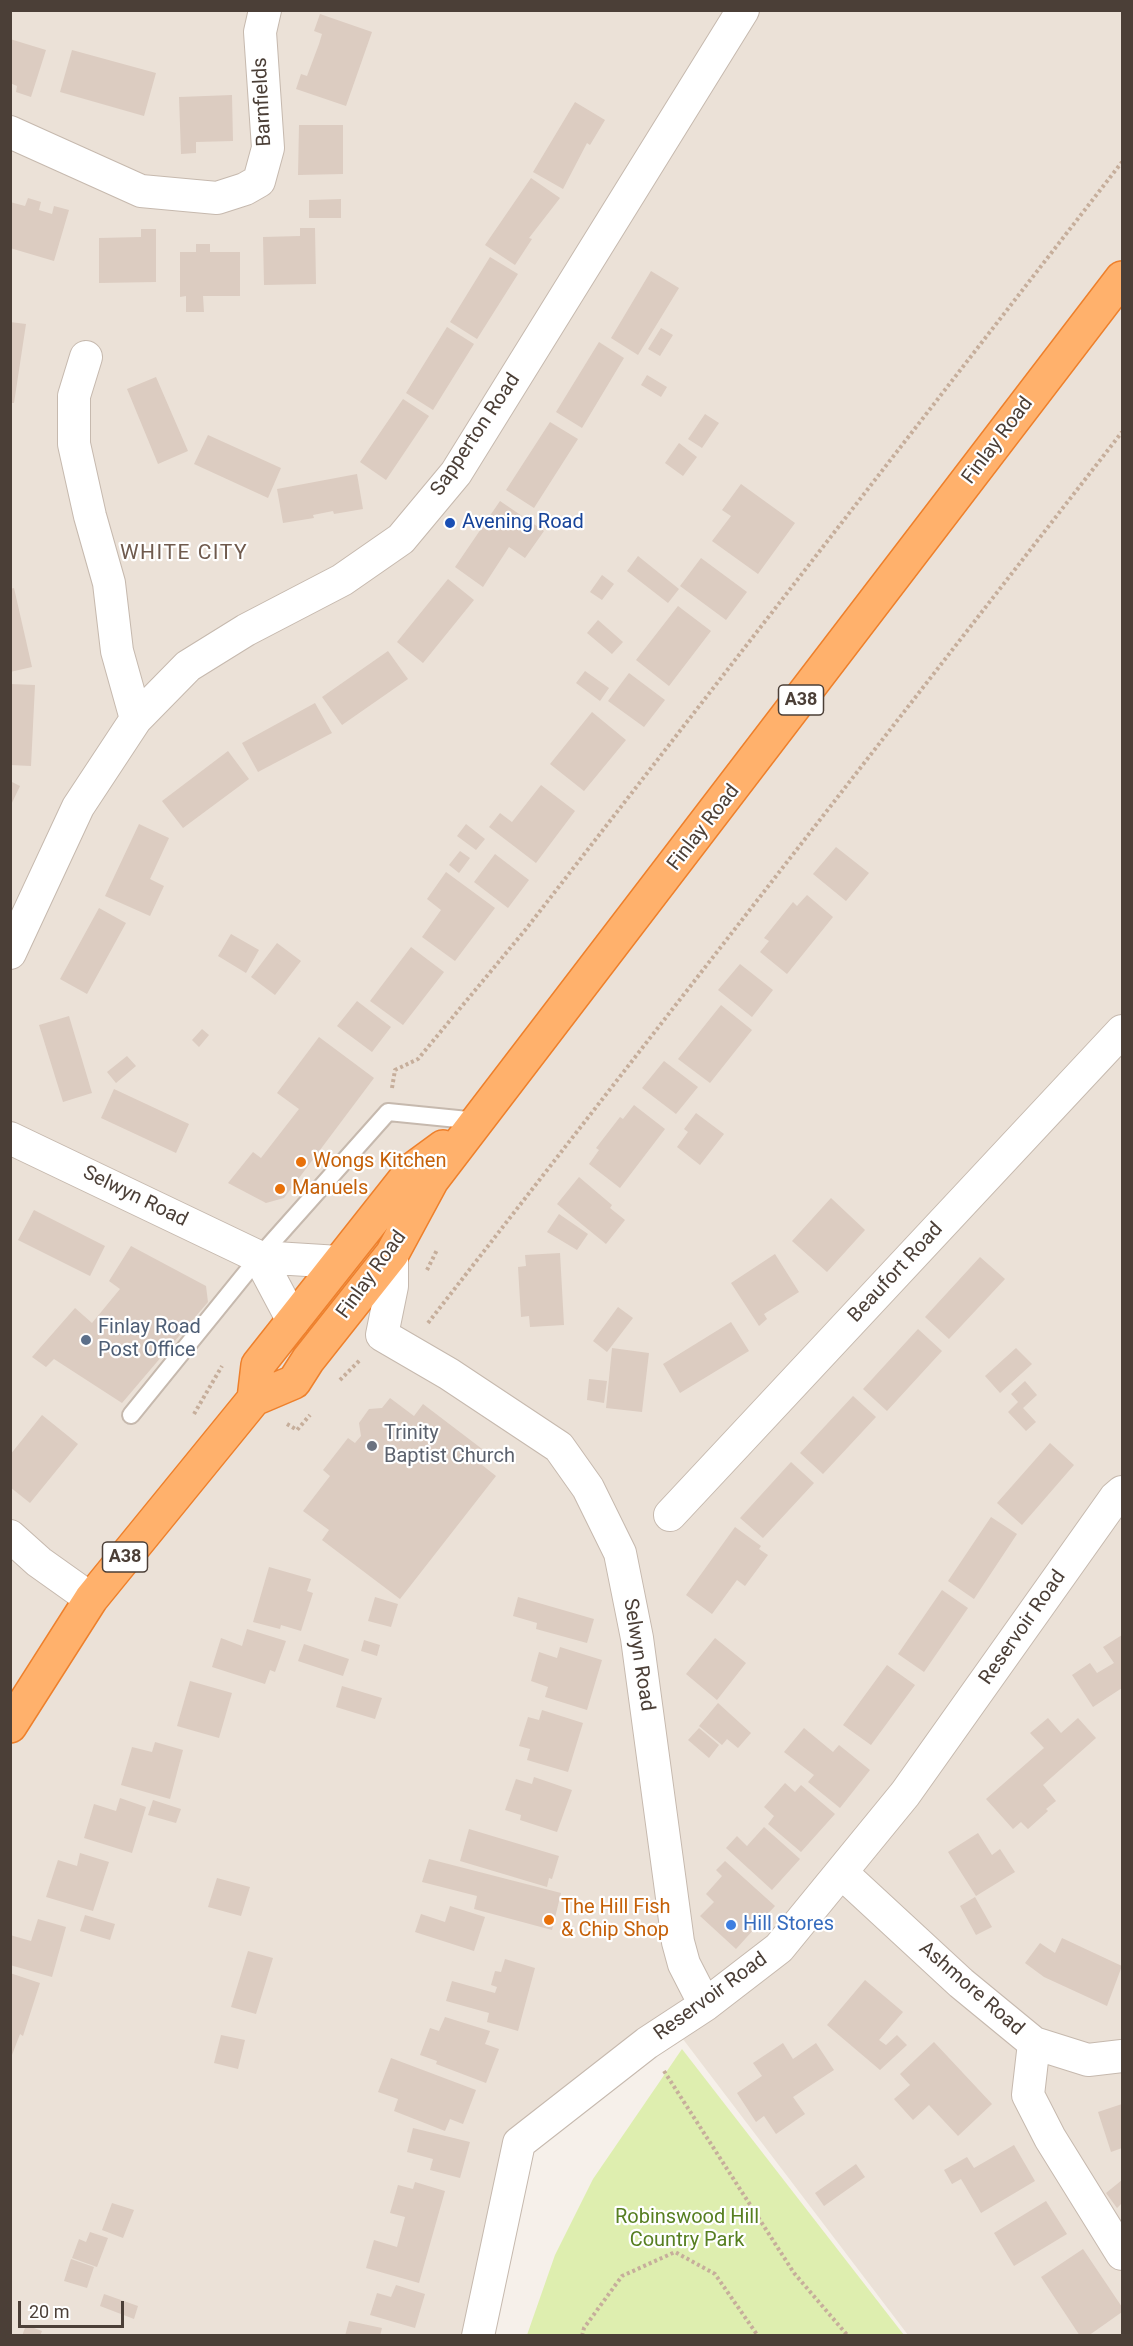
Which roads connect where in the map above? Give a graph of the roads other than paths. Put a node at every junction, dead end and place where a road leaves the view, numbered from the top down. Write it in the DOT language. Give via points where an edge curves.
graph roads {
  1 [pos="266,10"];
  2 [pos="743,10"];
  3 [pos="10,132"];
  4 [pos="1122,278"];
  5 [pos="86,357"];
  6 [pos="136,719"];
  7 [pos="10,953"];
  8 [pos="1122,1030"];
  9 [pos="479,1121"];
  10 [pos="10,1138"];
  11 [pos="392,1254"];
  12 [pos="259,1257"];
  13 [pos="339,1262"];
  14 [pos="293,1321"];
  15 [pos="254,1399"];
  16 [pos="131,1415"];
  17 [pos="1122,1492"];
  18 [pos="670,1515"];
  19 [pos="10,1536"];
  20 [pos="91,1599"];
  21 [pos="10,1726"];
  22 [pos="842,1873"];
  23 [pos="705,2005"];
  24 [pos="1034,2043"];
  25 [pos="1122,2056"];
  26 [pos="1122,2254"];
  27 [pos="478,2336"];
  1 -- 3 [label="street, Barnfields" via="260,32 268,148 259,180 245,189 217,198 141,191"];
  2 -- 6 [label="street, Sapperton Road" via="456,473 401,539 342,580 246,630 188,666"];
  4 -- 9 [label="highway, Finlay Road / A38"];
  5 -- 6 [label="street" via="74,396 74,444 109,583 117,651"];
  6 -- 7 [label="street, Sapperton Road" via="78,807"];
  8 -- 18 [label="street, Beaufort Road"];
  9 -- 11 [label="highway, Finlay Road / A38" via="432,1180"];
  9 -- 12 [label="lane" via="388,1112"];
  9 -- 13 [label="highway, Finlay Road / A38" via="413,1169"];
  10 -- 12 [label="street, Selwyn Road"];
  11 -- 15 [label="highway, Finlay Road / A38" via="294,1382"];
  11 -- 23 [label="street, Selwyn Road" via="392,1286 382,1335 559,1447 588,1488 620,1553 637,1638 678,1942 684,1964"];
  12 -- 13 [label="street, Selwyn Road"];
  12 -- 14 [label="street"];
  12 -- 16 [label="lane"];
  13 -- 14 [label="highway, Finlay Road / A38"];
  14 -- 15 [label="highway, Finlay Road / A38" via="258,1365"];
  15 -- 20 [label="highway, A38"];
  17 -- 22 [label="street, Reservoir Road" via="905,1794"];
  19 -- 20 [label="street"];
  20 -- 21 [label="highway, A38"];
  22 -- 23 [label="street, Reservoir Road" via="778,1948"];
  22 -- 24 [label="street, Ashmore Road" via="960,1983"];
  23 -- 27 [label="street, Reservoir Road" via="646,2043 519,2143"];
  24 -- 25 [label="street, Ashmore Road" via="1089,2060"];
  24 -- 26 [label="street" via="1028,2095"];
}
